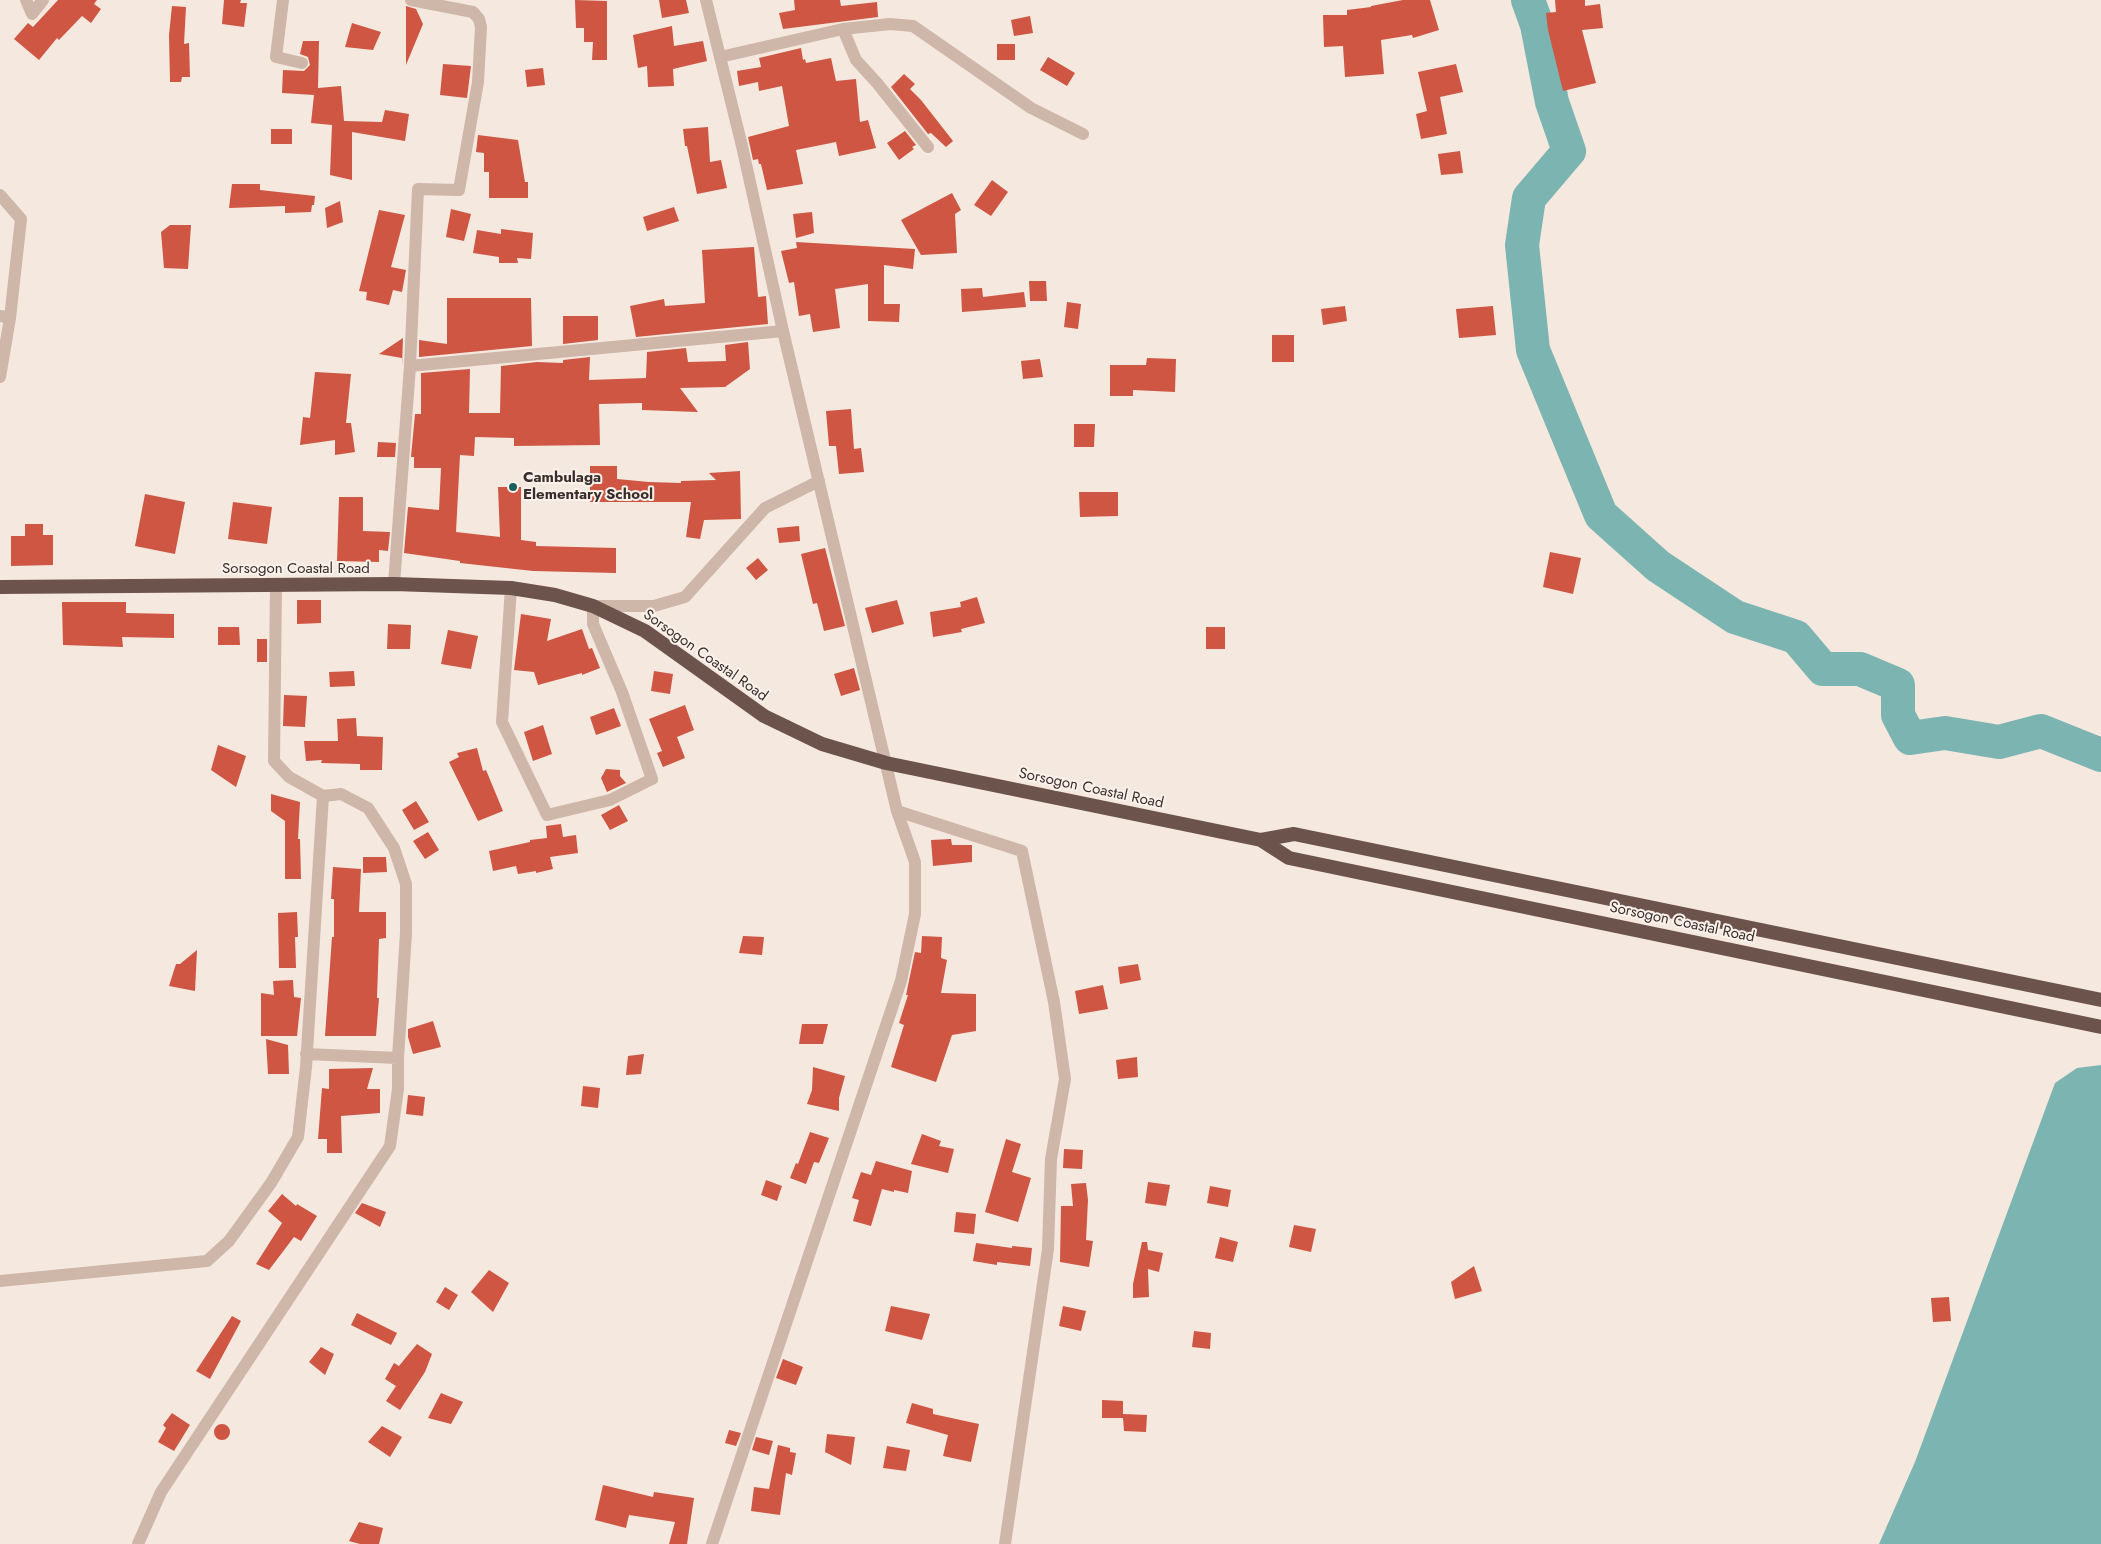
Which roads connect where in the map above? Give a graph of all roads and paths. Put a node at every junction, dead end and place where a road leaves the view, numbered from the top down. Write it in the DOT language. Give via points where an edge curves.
graph roads {
  1 [pos="26,0"];
  2 [pos="43,0"];
  3 [pos="283,0"];
  4 [pos="411,0"];
  5 [pos="706,0"];
  6 [pos="843,29"];
  7 [pos="720,57"];
  8 [pos="302,63"];
  9 [pos="1083,134"];
  10 [pos="928,147"];
  11 [pos="0,195"];
  12 [pos="5,317"];
  13 [pos="783,331"];
  14 [pos="410,366"];
  15 [pos="0,377"];
  16 [pos="818,481"];
  17 [pos="394,584"];
  18 [pos="276,585"];
  19 [pos="0,586"];
  20 [pos="511,588"];
  21 [pos="592,606"];
  22 [pos="886,763"];
  23 [pos="323,796"];
  24 [pos="897,811"];
  25 [pos="1261,840"];
  26 [pos="2101,1000"];
  27 [pos="2101,1027"];
  28 [pos="306,1054"];
  29 [pos="398,1058"];
  30 [pos="0,1280"];
  31 [pos="138,1544"];
  32 [pos="712,1544"];
  33 [pos="1005,1544"];
  1 -- 2 [label="street" via="32,14"];
  3 -- 8 [label="street" via="276,57"];
  4 -- 14 [label="street" via="473,12 481,27 478,82 460,190 418,189"];
  5 -- 7 [label="street"];
  6 -- 7 [label="street"];
  6 -- 9 [label="street" via="890,24 913,26 1031,108"];
  6 -- 10 [label="street" via="856,60"];
  7 -- 13 [label="street"];
  11 -- 12 [label="street" via="21,219"];
  12 -- 15 [label="street"];
  13 -- 14 [label="street"];
  13 -- 16 [label="street"];
  14 -- 17 [label="street"];
  16 -- 21 [label="street" via="765,508 685,597 654,606"];
  16 -- 22 [label="street"];
  17 -- 18 [label="highway, Sorsogon Coastal Road"];
  17 -- 20 [label="highway, Sorsogon Coastal Road"];
  18 -- 19 [label="highway, Sorsogon Coastal Road"];
  18 -- 23 [label="street" via="274,761 289,777"];
  20 -- 21 [label="highway, Sorsogon Coastal Road" via="555,595"];
  20 -- 21 [label="street" via="502,722 547,815 610,800 652,779 622,692 593,624"];
  21 -- 22 [label="highway, Sorsogon Coastal Road" via="645,631 764,716 822,744"];
  22 -- 24 [label="street"];
  22 -- 25 [label="highway, Sorsogon Coastal Road"];
  23 -- 28 [label="street"];
  23 -- 29 [label="street" via="341,794 368,808 394,848 406,884"];
  24 -- 32 [label="street" via="915,871 916,914 901,981"];
  24 -- 33 [label="street" via="1022,851 1054,1002 1065,1079 1051,1159 1048,1248"];
  25 -- 26 [label="highway, Sorsogon Coastal Road" via="1294,834"];
  25 -- 27 [label="highway, Sorsogon Coastal Road" via="1289,858"];
  28 -- 29 [label="street"];
  28 -- 30 [label="street" via="298,1137 271,1183 229,1241 207,1261"];
  29 -- 31 [label="street" via="398,1089 390,1146 161,1492"];
}
